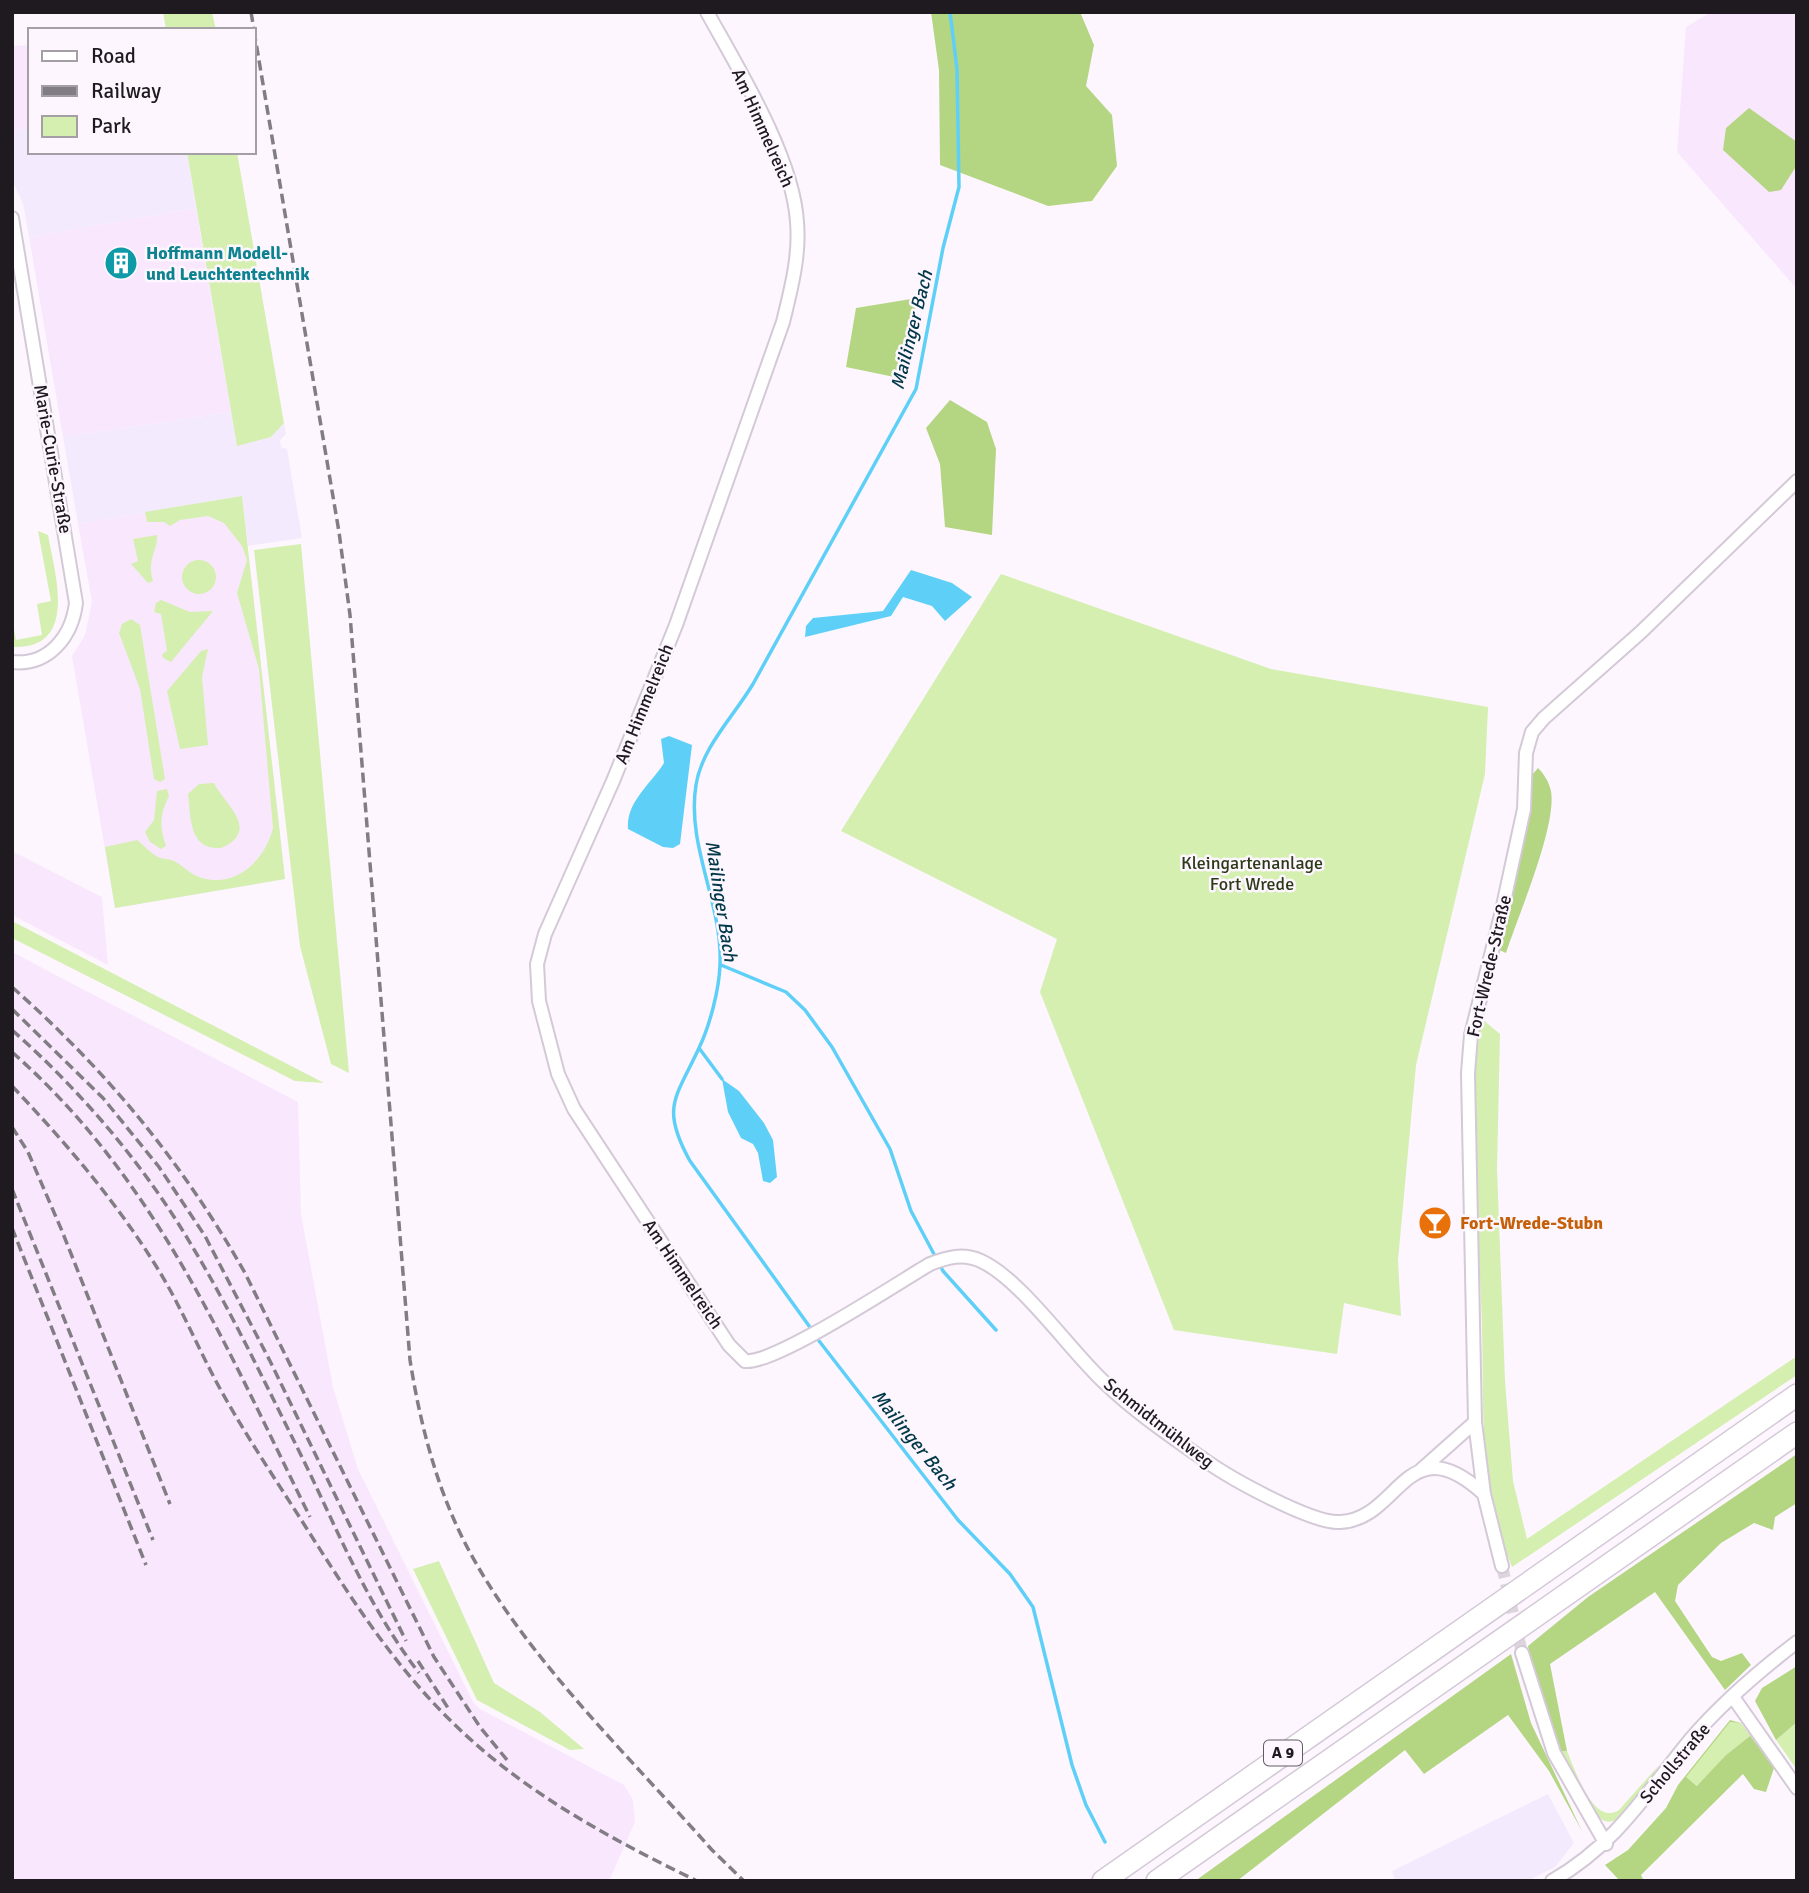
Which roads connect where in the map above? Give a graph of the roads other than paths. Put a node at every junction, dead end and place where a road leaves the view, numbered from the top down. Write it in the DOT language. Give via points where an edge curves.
graph roads {
  1 [pos="707,12"];
  2 [pos="12,218"];
  3 [pos="1797,481"];
  4 [pos="12,662"];
  5 [pos="745,1361"];
  6 [pos="1797,1395"];
  7 [pos="1475,1422"];
  8 [pos="1797,1433"];
  9 [pos="1421,1469"];
  10 [pos="1484,1494"];
  11 [pos="1502,1566"];
  12 [pos="1797,1642"];
  13 [pos="1522,1653"];
  14 [pos="1733,1697"];
  15 [pos="1797,1788"];
  16 [pos="1606,1844"];
  17 [pos="1103,1881"];
  18 [pos="1157,1881"];
  19 [pos="1552,1881"];
  1 -- 5 [label="street, Am Himmelreich" via="786,172 797,220 794,275 783,322 676,625 545,934 537,964 547,1038 574,1110 729,1345"];
  2 -- 4 [label="street, Marie-Curie-Straße" via="76,603 70,629 58,646 33,661"];
  3 -- 7 [label="street, Fort-Wrede-Straße" via="1603,668 1544,718 1528,742 1524,809 1471,1035 1468,1073"];
  5 -- 9 [label="street, Schmidtmühlweg" via="759,1361 807,1336 930,1264 946,1257 968,1257 990,1266 1105,1384 1182,1444 1212,1465 1308,1515 1329,1522 1354,1519"];
  6 -- 17 [label="highway, A 9"];
  7 -- 9 [label="street, Schmidtmühlweg"];
  7 -- 10 [label="street, Fort-Wrede-Straße"];
  8 -- 18 [label="highway, A 9"];
  9 -- 10 [label="street" via="1458,1473"];
  10 -- 11 [label="street, Fort-Wrede-Straße"];
  12 -- 14 [label="street, Schollstraße"];
  13 -- 16 [label="street" via="1554,1754"];
  14 -- 15 [label="street"];
  14 -- 16 [label="street, Schollstraße" via="1691,1739"];
  16 -- 19 [label="street, Schollstraße"];
}
